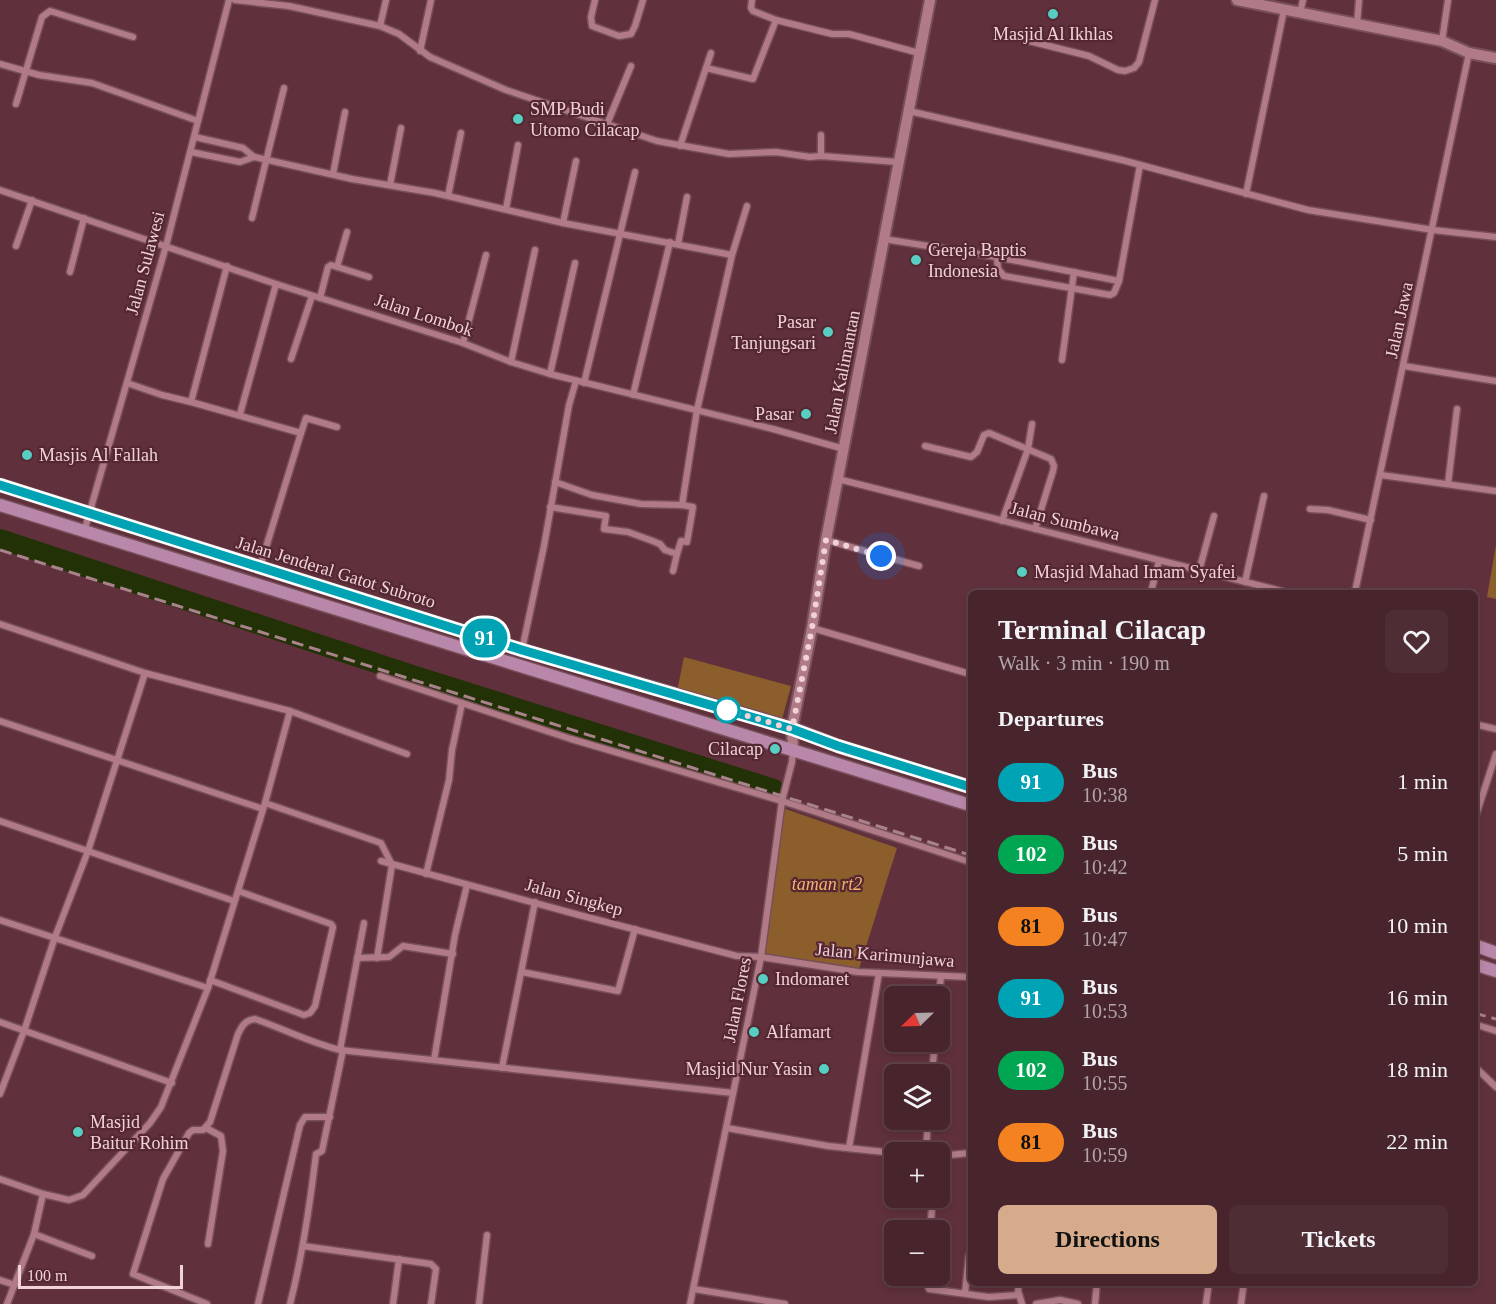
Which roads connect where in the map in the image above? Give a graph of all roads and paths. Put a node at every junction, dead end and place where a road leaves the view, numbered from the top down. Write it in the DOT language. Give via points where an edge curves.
graph roads {
  1 [pos="219,0"];
  2 [pos="236,0"];
  3 [pos="386,0"];
  4 [pos="431,0"];
  5 [pos="595,0"];
  6 [pos="643,0"];
  7 [pos="752,0"];
  8 [pos="930,0"];
  9 [pos="1155,0"];
  10 [pos="1237,0"];
  11 [pos="1303,0"];
  12 [pos="1359,0"];
  13 [pos="1448,0"];
  14 [pos="228,1"];
  15 [pos="1284,10"];
  16 [pos="1300,13"];
  17 [pos="776,20"];
  18 [pos="1357,24"];
  19 [pos="380,26"];
  20 [pos="133,37"];
  21 [pos="1029,41"];
  22 [pos="1442,41"];
  23 [pos="420,51"];
  24 [pos="711,53"];
  25 [pos="919,53"];
  26 [pos="1469,53"];
  27 [pos="1496,58"];
  28 [pos="0,64"];
  29 [pos="631,66"];
  30 [pos="706,68"];
  31 [pos="27,71"];
  32 [pos="284,88"];
  33 [pos="16,104"];
  34 [pos="909,111"];
  35 [pos="345,112"];
  36 [pos="198,120"];
  37 [pos="607,124"];
  38 [pos="401,128"];
  39 [pos="461,133"];
  40 [pos="821,135"];
  41 [pos="195,137"];
  42 [pos="518,145"];
  43 [pos="680,146"];
  44 [pos="191,152"];
  45 [pos="821,156"];
  46 [pos="254,157"];
  47 [pos="266,159"];
  48 [pos="576,161"];
  49 [pos="897,162"];
  50 [pos="1140,165"];
  51 [pos="634,172"];
  52 [pos="333,174"];
  53 [pos="390,185"];
  54 [pos="0,190"];
  55 [pos="1246,194"];
  56 [pos="448,196"];
  57 [pos="687,197"];
  58 [pos="32,200"];
  59 [pos="747,206"];
  60 [pos="506,209"];
  61 [pos="84,218"];
  62 [pos="252,218"];
  63 [pos="563,223"];
  64 [pos="1433,230"];
  65 [pos="347,232"];
  66 [pos="619,234"];
  67 [pos="1496,237"];
  68 [pos="884,239"];
  69 [pos="674,243"];
  70 [pos="16,246"];
  71 [pos="166,246"];
  72 [pos="535,250"];
  73 [pos="486,255"];
  74 [pos="732,255"];
  75 [pos="997,257"];
  76 [pos="575,263"];
  77 [pos="227,266"];
  78 [pos="337,267"];
  79 [pos="70,272"];
  80 [pos="1074,272"];
  81 [pos="369,277"];
  82 [pos="1119,281"];
  83 [pos="276,284"];
  84 [pos="1072,287"];
  85 [pos="312,296"];
  86 [pos="320,298"];
  87 [pos="463,343"];
  88 [pos="291,359"];
  89 [pos="1062,360"];
  90 [pos="511,362"];
  91 [pos="1404,366"];
  92 [pos="550,374"];
  93 [pos="576,381"];
  94 [pos="1496,381"];
  95 [pos="127,383"];
  96 [pos="584,383"];
  97 [pos="633,395"];
  98 [pos="191,402"];
  99 [pos="1457,409"];
  100 [pos="697,410"];
  101 [pos="240,414"];
  102 [pos="1032,424"];
  103 [pos="337,427"];
  104 [pos="301,433"];
  105 [pos="925,446"];
  106 [pos="1028,448"];
  107 [pos="844,449"];
  108 [pos="1381,475"];
  109 [pos="838,479"];
  110 [pos="555,482"];
  111 [pos="1448,484"];
  112 [pos="0,485"];
  113 [pos="1496,491"];
  114 [pos="1264,496"];
  115 [pos="0,505"];
  116 [pos="682,505"];
  117 [pos="550,507"];
  118 [pos="1310,509"];
  119 [pos="88,512"];
  120 [pos="1214,516"];
  121 [pos="1002,520"];
  122 [pos="1371,520"];
  123 [pos="1035,529"];
  124 [pos="84,532"];
  125 [pos="826,540"];
  126 [pos="677,554"];
  127 [pos="1159,561"];
  128 [pos="919,566"];
  129 [pos="260,567"];
  130 [pos="1199,571"];
  131 [pos="673,572"];
  132 [pos="1245,582"];
  133 [pos="1152,590"];
  134 [pos="1277,590"];
  135 [pos="1355,590"];
  136 [pos="0,624"];
  137 [pos="812,628"];
  138 [pos="522,650"];
  139 [pos="145,673"];
  140 [pos="968,673"];
  141 [pos="380,676"];
  142 [pos="462,702"];
  143 [pos="290,711"];
  144 [pos="0,721"];
  145 [pos="1478,725"];
  146 [pos="792,729"];
  147 [pos="1496,729"];
  148 [pos="793,750"];
  149 [pos="1496,753"];
  150 [pos="407,754"];
  151 [pos="117,759"];
  152 [pos="968,786"];
  153 [pos="782,801"];
  154 [pos="968,805"];
  155 [pos="264,806"];
  156 [pos="1478,809"];
  157 [pos="0,821"];
  158 [pos="88,851"];
  159 [pos="381,861"];
  160 [pos="968,861"];
  161 [pos="392,865"];
  162 [pos="426,874"];
  163 [pos="467,885"];
  164 [pos="238,891"];
  165 [pos="234,901"];
  166 [pos="535,902"];
  167 [pos="0,920"];
  168 [pos="364,923"];
  169 [pos="635,929"];
  170 [pos="55,937"];
  171 [pos="1478,946"];
  172 [pos="1496,952"];
  173 [pos="453,954"];
  174 [pos="761,957"];
  175 [pos="357,958"];
  176 [pos="377,958"];
  177 [pos="1478,965"];
  178 [pos="1496,971"];
  179 [pos="522,972"];
  180 [pos="879,973"];
  181 [pos="941,976"];
  182 [pos="968,977"];
  183 [pos="210,980"];
  184 [pos="940,986"];
  185 [pos="208,988"];
  186 [pos="0,1022"];
  187 [pos="1478,1025"];
  188 [pos="24,1031"];
  189 [pos="1496,1031"];
  190 [pos="342,1050"];
  191 [pos="434,1060"];
  192 [pos="502,1068"];
  193 [pos="1478,1070"];
  194 [pos="172,1083"];
  195 [pos="1496,1087"];
  196 [pos="733,1093"];
  197 [pos="0,1094"];
  198 [pos="330,1117"];
  199 [pos="206,1128"];
  200 [pos="727,1128"];
  201 [pos="849,1148"];
  202 [pos="884,1152"];
  203 [pos="968,1153"];
  204 [pos="950,1155"];
  205 [pos="0,1179"];
  206 [pos="43,1194"];
  207 [pos="34,1234"];
  208 [pos="487,1235"];
  209 [pos="207,1244"];
  210 [pos="303,1246"];
  211 [pos="92,1256"];
  212 [pos="399,1259"];
  213 [pos="968,1264"];
  214 [pos="0,1280"];
  215 [pos="15,1285"];
  216 [pos="928,1286"];
  217 [pos="1019,1286"];
  218 [pos="1097,1286"];
  219 [pos="1208,1286"];
  220 [pos="1243,1286"];
  221 [pos="694,1289"];
  222 [pos="965,1293"];
  223 [pos="1019,1295"];
  224 [pos="7,1304"];
  225 [pos="207,1304"];
  226 [pos="258,1304"];
  227 [pos="290,1304"];
  228 [pos="393,1304"];
  229 [pos="431,1304"];
  230 [pos="479,1304"];
  231 [pos="690,1304"];
  232 [pos="784,1304"];
  233 [pos="1022,1304"];
  234 [pos="1036,1304"];
  235 [pos="1078,1304"];
  236 [pos="1095,1304"];
  237 [pos="1206,1304"];
  238 [pos="1241,1304"];
  1 -- 14 [label="street"];
  2 -- 19 [label="street" via="289,6"];
  3 -- 19 [label="street"];
  4 -- 23 [label="street"];
  5 -- 6 [label="street" via="592,26 623,36 631,34"];
  7 -- 17 [label="street" via="753,11"];
  8 -- 25 [label="street, Jalan Kalimantan"];
  9 -- 21 [label="street" via="1139,62 1125,71 1089,56"];
  10 -- 15 [label="street"];
  11 -- 16 [label="street"];
  12 -- 18 [label="street"];
  13 -- 22 [label="street"];
  14 -- 36 [label="street, Jalan Sulawesi"];
  15 -- 16 [label="street"];
  15 -- 55 [label="street"];
  16 -- 18 [label="street"];
  17 -- 25 [label="street"];
  17 -- 30 [label="street" via="753,79"];
  18 -- 22 [label="street"];
  19 -- 23 [label="street" via="399,34"];
  20 -- 31 [label="street" via="50,11 42,17"];
  22 -- 26 [label="street"];
  23 -- 37 [label="street" via="506,90"];
  24 -- 30 [label="street"];
  25 -- 34 [label="street, Jalan Kalimantan"];
  26 -- 27 [label="street"];
  26 -- 64 [label="street, Jalan Jawa"];
  28 -- 31 [label="street"];
  29 -- 37 [label="street"];
  30 -- 43 [label="street"];
  31 -- 33 [label="street"];
  31 -- 36 [label="street" via="92,83"];
  32 -- 47 [label="street"];
  34 -- 49 [label="street, Jalan Kalimantan"];
  34 -- 50 [label="street"];
  35 -- 52 [label="street"];
  36 -- 41 [label="street, Jalan Sulawesi"];
  37 -- 43 [label="street" via="633,135"];
  38 -- 53 [label="street"];
  39 -- 56 [label="street"];
  40 -- 45 [label="street"];
  41 -- 44 [label="street, Jalan Sulawesi"];
  41 -- 46 [label="street" via="243,148"];
  42 -- 60 [label="street"];
  43 -- 45 [label="street" via="729,154 776,152"];
  44 -- 46 [label="street" via="240,162"];
  44 -- 71 [label="street, Jalan Sulawesi"];
  45 -- 49 [label="street"];
  46 -- 47 [label="street"];
  47 -- 52 [label="street"];
  47 -- 62 [label="street"];
  48 -- 63 [label="street"];
  49 -- 68 [label="street, Jalan Kalimantan"];
  50 -- 55 [label="street"];
  50 -- 82 [label="street"];
  51 -- 66 [label="street"];
  52 -- 53 [label="street"];
  53 -- 56 [label="street"];
  54 -- 58 [label="street, Jalan Lombok"];
  55 -- 64 [label="street" via="1308,210"];
  56 -- 60 [label="street"];
  57 -- 69 [label="street"];
  58 -- 61 [label="street, Jalan Lombok"];
  58 -- 70 [label="street"];
  59 -- 74 [label="street"];
  60 -- 63 [label="street"];
  61 -- 71 [label="street, Jalan Lombok"];
  61 -- 79 [label="street"];
  63 -- 66 [label="street"];
  64 -- 67 [label="street"];
  64 -- 91 [label="street, Jalan Jawa"];
  65 -- 78 [label="street"];
  66 -- 69 [label="street"];
  66 -- 96 [label="street"];
  68 -- 75 [label="street"];
  68 -- 107 [label="street, Jalan Kalimantan"];
  69 -- 74 [label="street"];
  69 -- 97 [label="street"];
  71 -- 77 [label="street, Jalan Lombok"];
  71 -- 95 [label="street, Jalan Sulawesi"];
  72 -- 90 [label="street"];
  73 -- 87 [label="street"];
  74 -- 100 [label="street"];
  75 -- 80 [label="street"];
  75 -- 84 [label="street" via="998,269 1004,276"];
  76 -- 92 [label="street"];
  77 -- 83 [label="street, Jalan Lombok"];
  77 -- 98 [label="street"];
  78 -- 81 [label="street"];
  78 -- 86 [label="street" via="328,267"];
  80 -- 82 [label="street"];
  80 -- 84 [label="street"];
  82 -- 84 [label="street" via="1110,295"];
  83 -- 85 [label="street, Jalan Lombok"];
  83 -- 101 [label="street"];
  84 -- 89 [label="street"];
  85 -- 86 [label="street, Jalan Lombok"];
  85 -- 88 [label="street"];
  86 -- 87 [label="street, Jalan Lombok"];
  87 -- 90 [label="street, Jalan Lombok"];
  90 -- 92 [label="street, Jalan Lombok"];
  91 -- 94 [label="street"];
  91 -- 108 [label="street, Jalan Jawa"];
  92 -- 93 [label="street, Jalan Lombok"];
  93 -- 96 [label="street, Jalan Lombok"];
  93 -- 110 [label="street"];
  95 -- 98 [label="street"];
  95 -- 119 [label="street, Jalan Sulawesi"];
  96 -- 97 [label="street, Jalan Lombok"];
  97 -- 100 [label="street, Jalan Lombok"];
  98 -- 101 [label="street"];
  99 -- 111 [label="street"];
  100 -- 107 [label="street, Jalan Lombok"];
  100 -- 116 [label="street"];
  101 -- 104 [label="street"];
  102 -- 106 [label="street"];
  103 -- 104 [label="street" via="306,418"];
  104 -- 129 [label="street"];
  105 -- 106 [label="street" via="971,457 989,433"];
  106 -- 121 [label="street"];
  106 -- 123 [label="street" via="1051,459 1054,466"];
  107 -- 109 [label="street, Jalan Kalimantan"];
  108 -- 111 [label="street"];
  108 -- 122 [label="street, Jalan Jawa"];
  109 -- 121 [label="street, Jalan Sumbawa"];
  109 -- 125 [label="street, Jalan Kalimantan"];
  110 -- 116 [label="street" via="592,495 642,504"];
  110 -- 117 [label="street"];
  111 -- 113 [label="street"];
  112 -- 119 [label="main road, Jalan Jenderal Gatot Subroto"];
  114 -- 132 [label="street"];
  115 -- 124 [label="main road, Jalan Jenderal Gatot Subroto"];
  116 -- 126 [label="street" via="693,507 687,542 681,541"];
  117 -- 126 [label="street" via="606,516 604,529 628,532"];
  117 -- 138 [label="street"];
  118 -- 122 [label="street"];
  119 -- 124 [label="street, Jalan Sulawesi"];
  119 -- 129 [label="main road, Jalan Jenderal Gatot Subroto"];
  120 -- 130 [label="street"];
  121 -- 123 [label="street, Jalan Sumbawa"];
  122 -- 135 [label="street, Jalan Jawa"];
  123 -- 127 [label="street, Jalan Sumbawa"];
  124 -- 148 [label="main road, Jalan Jenderal Gatot Subroto"];
  125 -- 128 [label="street"];
  125 -- 137 [label="street, Jalan Kalimantan"];
  126 -- 131 [label="street"];
  127 -- 130 [label="street, Jalan Sumbawa"];
  127 -- 133 [label="street"];
  129 -- 138 [label="main road, Jalan Jenderal Gatot Subroto"];
  130 -- 132 [label="street, Jalan Sumbawa"];
  132 -- 134 [label="street, Jalan Sumbawa"];
  136 -- 139 [label="street"];
  137 -- 140 [label="street"];
  137 -- 146 [label="street, Jalan Kalimantan"];
  138 -- 146 [label="main road, Jalan Jenderal Gatot Subroto"];
  139 -- 143 [label="street"];
  139 -- 151 [label="street"];
  141 -- 142 [label="street"];
  142 -- 153 [label="street" via="572,740"];
  142 -- 162 [label="street" via="449,780"];
  143 -- 150 [label="street"];
  143 -- 155 [label="street"];
  144 -- 151 [label="street"];
  145 -- 147 [label="street"];
  146 -- 148 [label="street, Jalan Kalimantan"];
  146 -- 152 [label="main road, Jalan Jenderal Gatot Subroto"];
  148 -- 153 [label="street, Jalan Flores"];
  148 -- 154 [label="main road, Jalan Jenderal Gatot Subroto"];
  149 -- 156 [label="street"];
  151 -- 155 [label="street"];
  151 -- 158 [label="street"];
  153 -- 160 [label="street"];
  153 -- 174 [label="street, Jalan Flores"];
  155 -- 161 [label="street" via="381,843"];
  155 -- 164 [label="street"];
  157 -- 158 [label="street"];
  158 -- 165 [label="street"];
  158 -- 170 [label="street"];
  159 -- 161 [label="street, Jalan Singkep"];
  161 -- 162 [label="street, Jalan Singkep"];
  161 -- 176 [label="street"];
  162 -- 163 [label="street, Jalan Singkep"];
  163 -- 166 [label="street, Jalan Singkep"];
  163 -- 173 [label="street"];
  164 -- 165 [label="street"];
  164 -- 183 [label="street" via="331,924 315,1006 304,1015"];
  165 -- 183 [label="street"];
  166 -- 169 [label="street, Jalan Singkep"];
  166 -- 179 [label="street"];
  167 -- 170 [label="street"];
  168 -- 175 [label="street"];
  169 -- 174 [label="street, Jalan Singkep" via="737,956"];
  169 -- 179 [label="street" via="618,991"];
  170 -- 185 [label="street"];
  170 -- 188 [label="street"];
  171 -- 172 [label="main road"];
  173 -- 176 [label="street" via="403,946 389,957"];
  173 -- 191 [label="street"];
  174 -- 180 [label="street, Jalan Karimunjawa"];
  174 -- 196 [label="street, Jalan Flores"];
  175 -- 176 [label="street"];
  175 -- 190 [label="street"];
  177 -- 178 [label="main road"];
  179 -- 192 [label="street"];
  180 -- 181 [label="street, Jalan Karimunjawa"];
  180 -- 201 [label="street"];
  181 -- 182 [label="street, Jalan Karimunjawa"];
  181 -- 184 [label="street"];
  183 -- 185 [label="street"];
  185 -- 194 [label="street"];
  186 -- 188 [label="street"];
  187 -- 189 [label="street"];
  188 -- 194 [label="street"];
  188 -- 197 [label="street"];
  190 -- 191 [label="street"];
  190 -- 198 [label="street"];
  190 -- 199 [label="street" via="255,1019 247,1021 238,1034"];
  191 -- 192 [label="street"];
  192 -- 196 [label="street"];
  193 -- 195 [label="street"];
  194 -- 206 [label="street" via="150,1123 83,1195 69,1200"];
  196 -- 200 [label="street, Jalan Flores"];
  198 -- 210 [label="street" via="322,1151 316,1154"];
  198 -- 226 [label="street" via="303,1118 300,1125"];
  199 -- 209 [label="street" via="221,1136 223,1151"];
  199 -- 225 [label="street" via="189,1133 163,1179 133,1274"];
  200 -- 201 [label="street"];
  200 -- 221 [label="street, Jalan Flores"];
  201 -- 202 [label="street"];
  203 -- 204 [label="street"];
  205 -- 206 [label="street"];
  206 -- 207 [label="street"];
  207 -- 211 [label="street"];
  207 -- 215 [label="street"];
  208 -- 230 [label="street"];
  210 -- 212 [label="street"];
  210 -- 227 [label="street"];
  212 -- 228 [label="street"];
  212 -- 229 [label="street" via="434,1265"];
  213 -- 222 [label="street"];
  214 -- 215 [label="street"];
  215 -- 224 [label="street"];
  216 -- 222 [label="street"];
  217 -- 223 [label="street"];
  218 -- 236 [label="street"];
  219 -- 237 [label="street"];
  220 -- 238 [label="street"];
  221 -- 231 [label="street, Jalan Flores"];
  221 -- 232 [label="street"];
  222 -- 223 [label="street" via="989,1297"];
  223 -- 233 [label="street"];
  234 -- 235 [label="street" via="1060,1300"];
}
